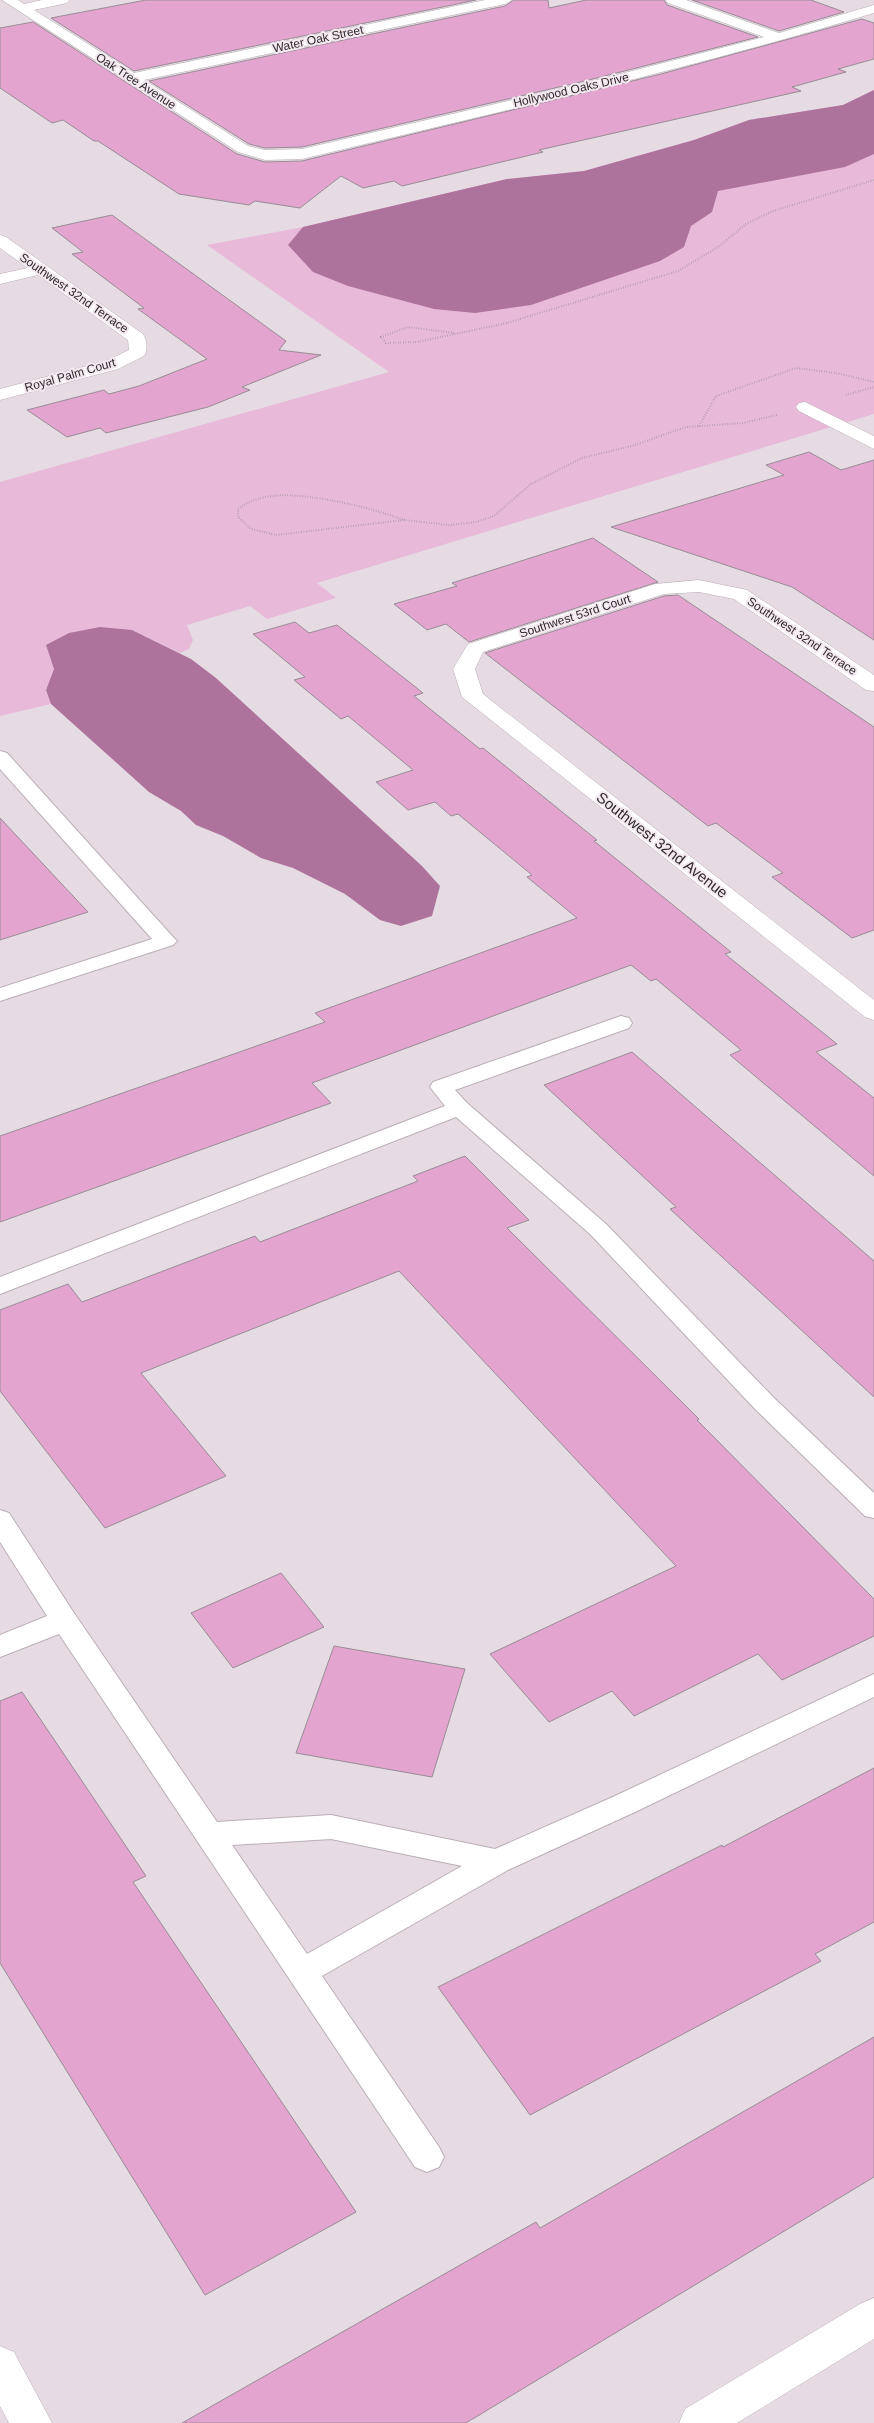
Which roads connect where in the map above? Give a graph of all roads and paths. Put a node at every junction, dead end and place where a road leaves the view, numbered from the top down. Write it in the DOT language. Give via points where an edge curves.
graph roads {
  1 [pos="9,0"];
  2 [pos="62,0"];
  3 [pos="505,0"];
  4 [pos="672,0"];
  5 [pos="23,8"];
  6 [pos="874,9"];
  7 [pos="780,38"];
  8 [pos="131,78"];
  9 [pos="265,155"];
  10 [pos="874,180"];
  11 [pos="0,240"];
  12 [pos="39,270"];
  13 [pos="0,279"];
  14 [pos="454,333"];
  15 [pos="138,352"];
  16 [pos="874,382"];
  17 [pos="874,387"];
  18 [pos="0,395"];
  19 [pos="806,407"];
  20 [pos="700,426"];
  21 [pos="874,443"];
  22 [pos="404,520"];
  23 [pos="699,586"];
  24 [pos="464,669"];
  25 [pos="874,685"];
  26 [pos="0,758"];
  27 [pos="0,995"];
  28 [pos="873,1010"];
  29 [pos="621,1023"];
  30 [pos="460,1108"];
  31 [pos="0,1286"];
  32 [pos="874,1509"];
  33 [pos="0,1520"];
  34 [pos="64,1620"];
  35 [pos="0,1647"];
  36 [pos="874,1685"];
  37 [pos="209,1834"];
  38 [pos="497,1861"];
  39 [pos="302,1972"];
  40 [pos="426,2157"];
  41 [pos="874,2318"];
  42 [pos="0,2365"];
  43 [pos="31,2423"];
  44 [pos="700,2423"];
  1 -- 5 [label="street, Oak Tree Avenue"];
  2 -- 5 [label="street"];
  3 -- 8 [label="street, Water Oak Street"];
  4 -- 7 [label="street"];
  5 -- 8 [label="street, Oak Tree Avenue"];
  6 -- 7 [label="street, Hollywood Oaks Drive"];
  7 -- 9 [label="street, Hollywood Oaks Drive" via="302,154"];
  8 -- 9 [label="street, Oak Tree Avenue" via="242,149"];
  10 -- 14 [label="path" via="773,211 746,224 718,247 678,271 507,323"];
  11 -- 12 [label="street, Southwest 32nd Terrace"];
  12 -- 13 [label="street"];
  12 -- 15 [label="street, Southwest 32nd Terrace" via="137,338"];
  14 -- 14 [label="path" via="408,327 381,337 386,343 417,342"];
  15 -- 18 [label="street, Royal Palm Court" via="112,365"];
  16 -- 20 [label="path" via="796,368 716,396"];
  17 -- 19 [label="path"];
  19 -- 20 [label="path" via="759,420"];
  19 -- 21 [label="street"];
  20 -- 22 [label="path" via="686,427 632,446 582,458 531,484 494,516 476,522 449,525"];
  22 -- 22 [label="path" via="344,502 288,495 252,500 238,509 238,517 251,529 276,535"];
  23 -- 24 [label="street, Southwest 53rd Court" via="662,588 475,648"];
  23 -- 25 [label="street, Southwest 32nd Terrace" via="740,594"];
  24 -- 28 [label="street, Southwest 32nd Avenue" via="473,697"];
  26 -- 27 [label="lane" via="166,941"];
  29 -- 30 [label="lane" via="441,1087"];
  30 -- 31 [label="lane"];
  30 -- 32 [label="lane" via="598,1229 765,1404"];
  33 -- 34 [label="lane"];
  34 -- 35 [label="lane"];
  34 -- 37 [label="lane"];
  36 -- 38 [label="lane"];
  37 -- 38 [label="lane" via="332,1827"];
  37 -- 39 [label="lane"];
  38 -- 39 [label="lane"];
  39 -- 40 [label="lane"];
  41 -- 44 [label="street"];
  42 -- 43 [label="street"];
}
